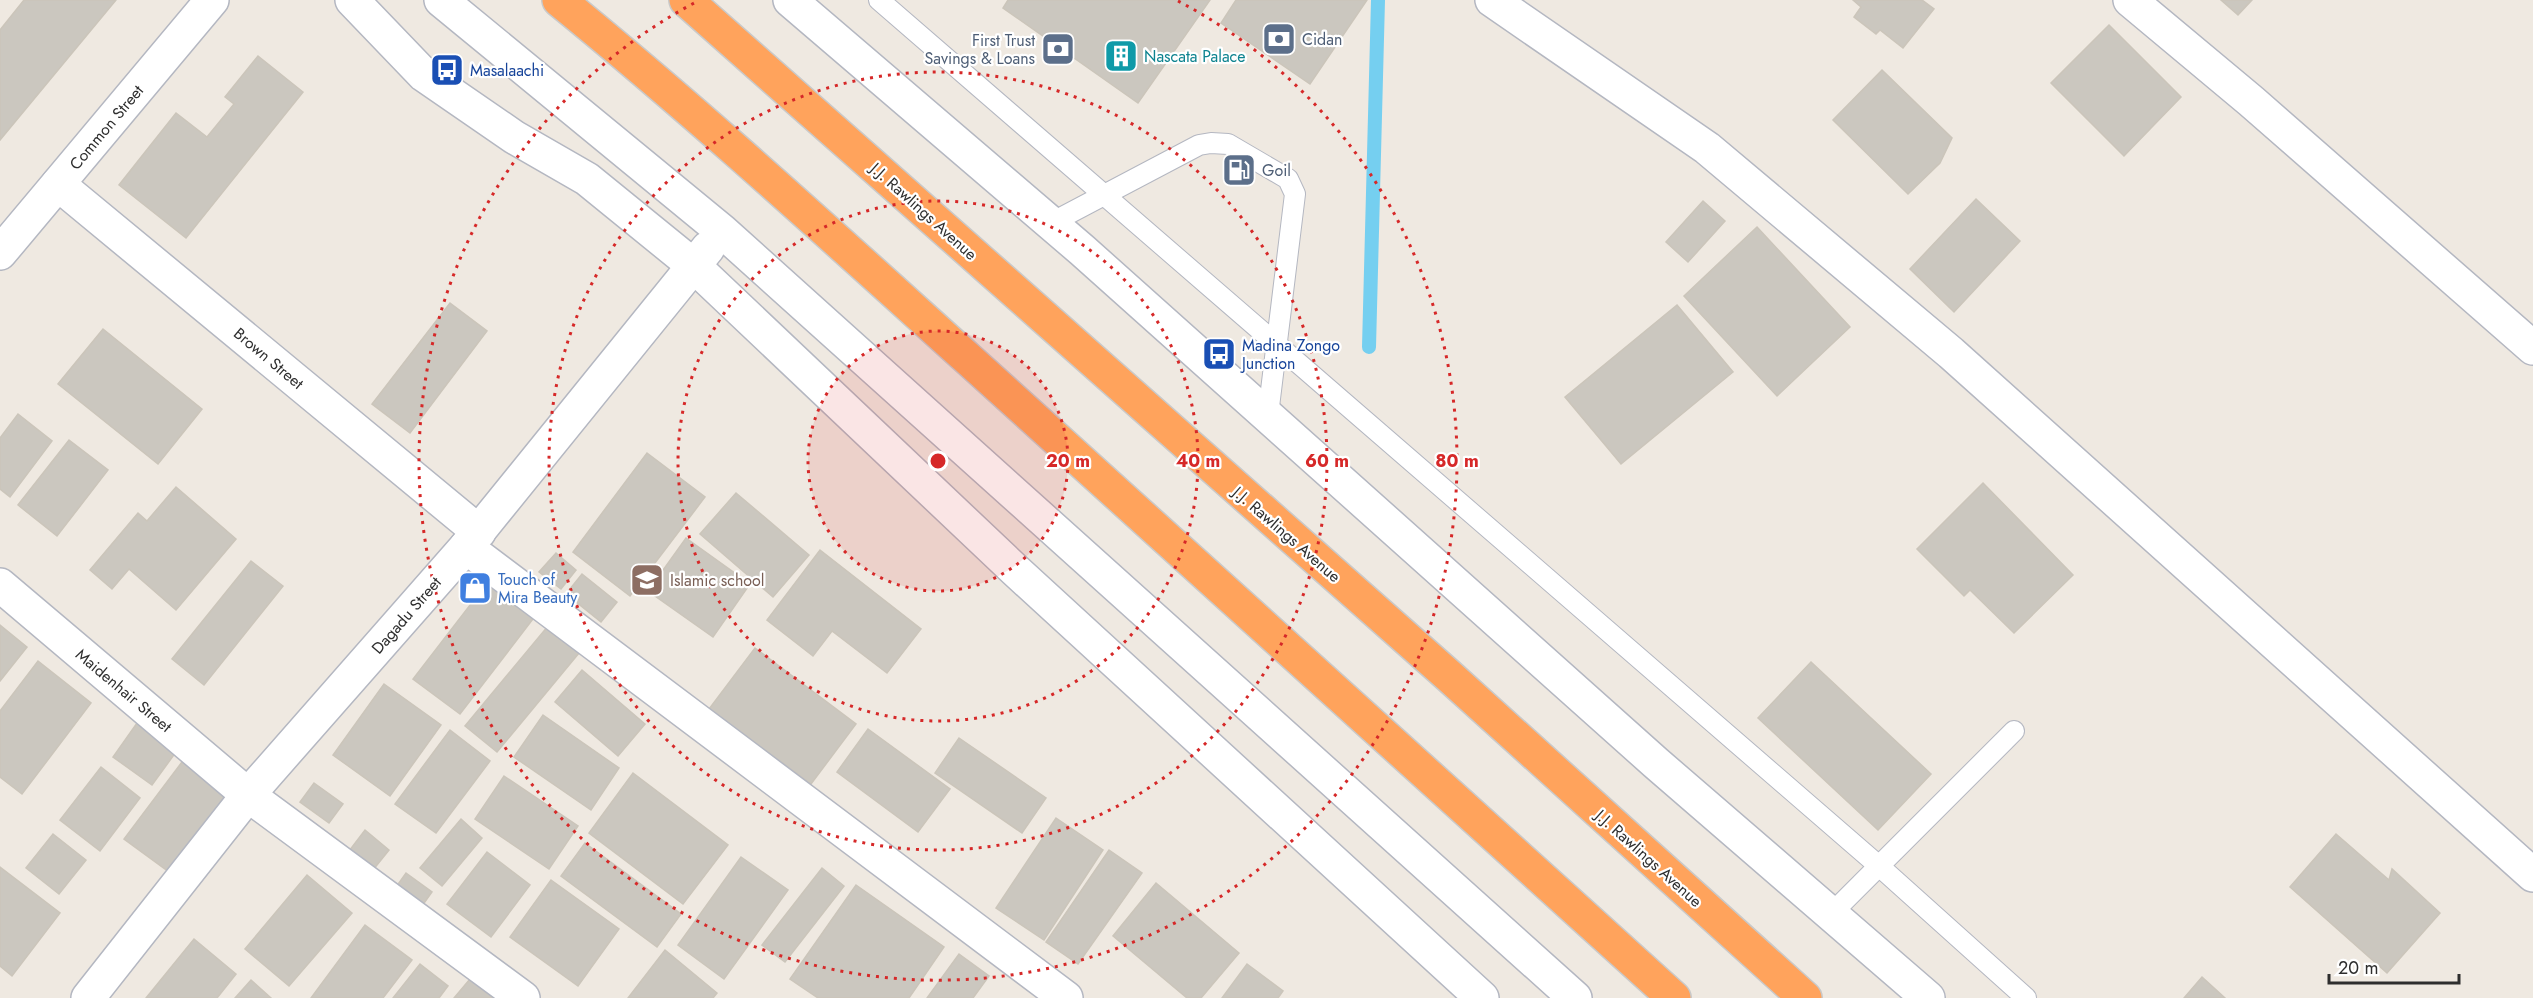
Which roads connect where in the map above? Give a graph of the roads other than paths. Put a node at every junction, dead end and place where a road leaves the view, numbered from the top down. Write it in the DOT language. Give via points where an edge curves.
graph roads {
  1 [pos="212,0"];
  2 [pos="352,0"];
  3 [pos="441,0"];
  4 [pos="559,0"];
  5 [pos="686,0"];
  6 [pos="790,0"];
  7 [pos="879,0"];
  8 [pos="1492,0"];
  9 [pos="2130,0"];
  10 [pos="58,184"];
  11 [pos="1103,195"];
  12 [pos="1051,223"];
  13 [pos="722,231"];
  14 [pos="0,253"];
  15 [pos="694,266"];
  16 [pos="1276,344"];
  17 [pos="2533,348"];
  18 [pos="1268,415"];
  19 [pos="473,539"];
  20 [pos="0,585"];
  21 [pos="2014,731"];
  22 [pos="248,795"];
  23 [pos="1879,866"];
  24 [pos="2533,875"];
  25 [pos="1831,914"];
  26 [pos="88,998"];
  27 [pos="523,998"];
  28 [pos="1066,998"];
  29 [pos="1482,998"];
  30 [pos="1575,998"];
  31 [pos="1674,998"];
  32 [pos="1805,998"];
  33 [pos="1928,998"];
  34 [pos="2026,998"];
  1 -- 10 [label="street, Common Street"];
  2 -- 15 [label="street" via="424,75 514,137 587,179"];
  3 -- 13 [label="street"];
  4 -- 31 [label="highway" via="766,177"];
  5 -- 32 [label="highway, J.J. Rawlings Avenue" via="1440,668"];
  6 -- 12 [label="street"];
  7 -- 11 [label="lane"];
  8 -- 24 [label="street" via="1707,148 1951,353"];
  9 -- 17 [label="street"];
  10 -- 14 [label="street, Common Street"];
  10 -- 19 [label="street, Brown Street"];
  11 -- 12 [label="lane"];
  11 -- 16 [label="lane"];
  11 -- 16 [label="lane" via="1198,145 1211,143 1228,144 1288,179 1295,195"];
  12 -- 18 [label="street"];
  13 -- 15 [label="street, Dagadu Street"];
  13 -- 30 [label="street"];
  15 -- 19 [label="street, Dagadu Street"];
  15 -- 29 [label="street" via="1015,570"];
  16 -- 18 [label="lane"];
  16 -- 23 [label="lane"];
  18 -- 25 [label="street" via="1656,763"];
  19 -- 22 [label="street, Dagadu Street"];
  19 -- 28 [label="street, Brown Street"];
  20 -- 22 [label="street, Maidenhair Street"];
  21 -- 23 [label="lane"];
  22 -- 26 [label="street, Dagadu Street"];
  22 -- 27 [label="street, Maidenhair Street"];
  23 -- 25 [label="lane"];
  23 -- 34 [label="lane"];
  25 -- 33 [label="street"];
}
